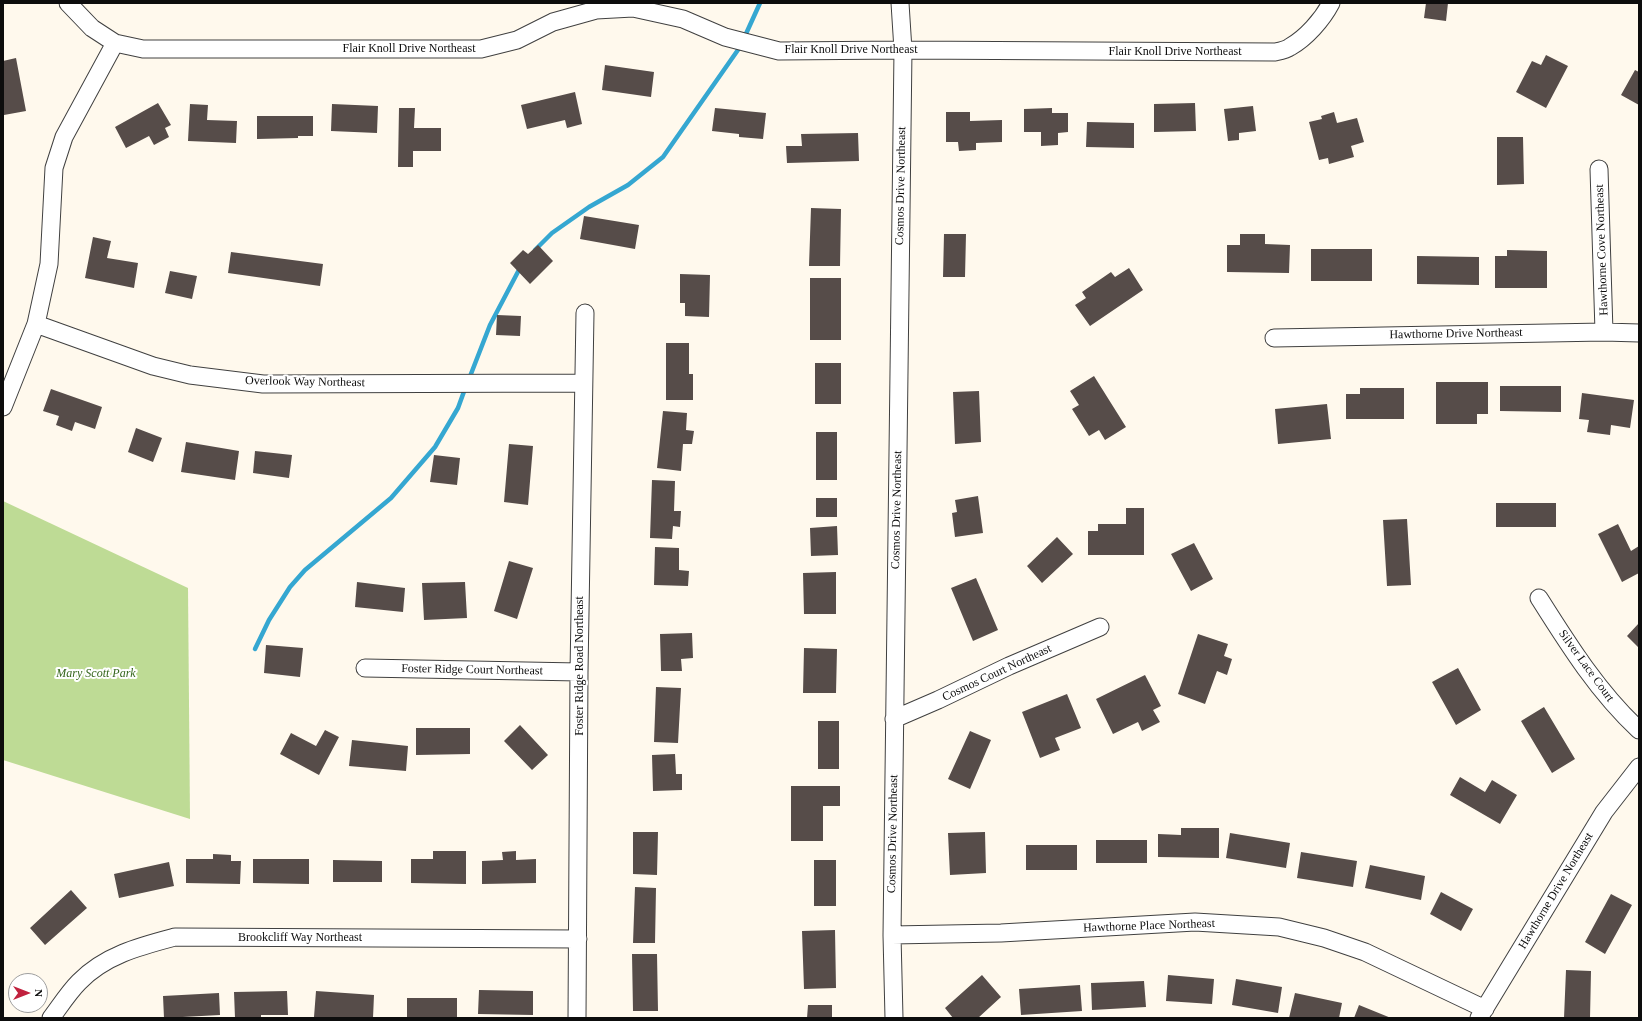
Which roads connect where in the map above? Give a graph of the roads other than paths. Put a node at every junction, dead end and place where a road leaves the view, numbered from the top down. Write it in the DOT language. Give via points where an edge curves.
graph roads {
  1 [pos="68,3"];
  2 [pos="900,3"];
  3 [pos="1330,3"];
  4 [pos="115,43"];
  5 [pos="903,50"];
  6 [pos="1599,169"];
  7 [pos="585,313"];
  8 [pos="36,324"];
  9 [pos="1604,332"];
  10 [pos="1639,333"];
  11 [pos="1274,338"];
  12 [pos="583,383"];
  13 [pos="3,407"];
  14 [pos="1539,598"];
  15 [pos="1100,627"];
  16 [pos="365,668"];
  17 [pos="579,672"];
  18 [pos="894,719"];
  19 [pos="1639,730"];
  20 [pos="1639,767"];
  21 [pos="892,935"];
  22 [pos="578,939"];
  23 [pos="1482,1013"];
  24 [pos="51,1018"];
  25 [pos="577,1018"];
  26 [pos="894,1018"];
  1 -- 4 [label="street, Flair Knoll Drive Northeast" via="92,28"];
  2 -- 5 [label="street, Cosmos Drive Northeast"];
  3 -- 5 [label="street, Flair Knoll Drive Northeast" via="1325,14 1302,39 1289,48 1275,52"];
  4 -- 5 [label="street, Flair Knoll Drive Northeast" via="143,49 481,49 517,40 553,22 596,10 633,8 683,19 725,37 779,51"];
  4 -- 8 [label="street" via="64,137 54,168 49,264"];
  5 -- 18 [label="street, Cosmos Drive Northeast"];
  6 -- 9 [label="street, Hawthorne Cove Northeast"];
  7 -- 12 [label="street, Foster Ridge Road Northeast"];
  8 -- 12 [label="street, Overlook Way Northeast" via="153,366 190,375 263,384"];
  8 -- 13 [label="street"];
  9 -- 10 [label="street, Hawthorne Drive Northeast"];
  9 -- 11 [label="street, Hawthorne Drive Northeast"];
  12 -- 17 [label="street, Foster Ridge Road Northeast"];
  14 -- 19 [label="street, Silver Lace Court" via="1575,654 1623,715"];
  15 -- 18 [label="street, Cosmos Court Northeast"];
  16 -- 17 [label="street, Foster Ridge Court Northeast"];
  17 -- 22 [label="street, Foster Ridge Road Northeast"];
  18 -- 21 [label="street, Cosmos Drive Northeast"];
  20 -- 23 [label="street, Hawthorne Drive Northeast" via="1604,812"];
  21 -- 23 [label="street, Hawthorne Place Northeast" via="1001,933 1195,922 1279,927 1366,952"];
  21 -- 26 [label="street, Cosmos Drive Northeast"];
  22 -- 24 [label="street, Brookcliff Way Northeast" via="175,937 132,948 95,968 79,982"];
  22 -- 25 [label="street, Foster Ridge Road Northeast"];
}
